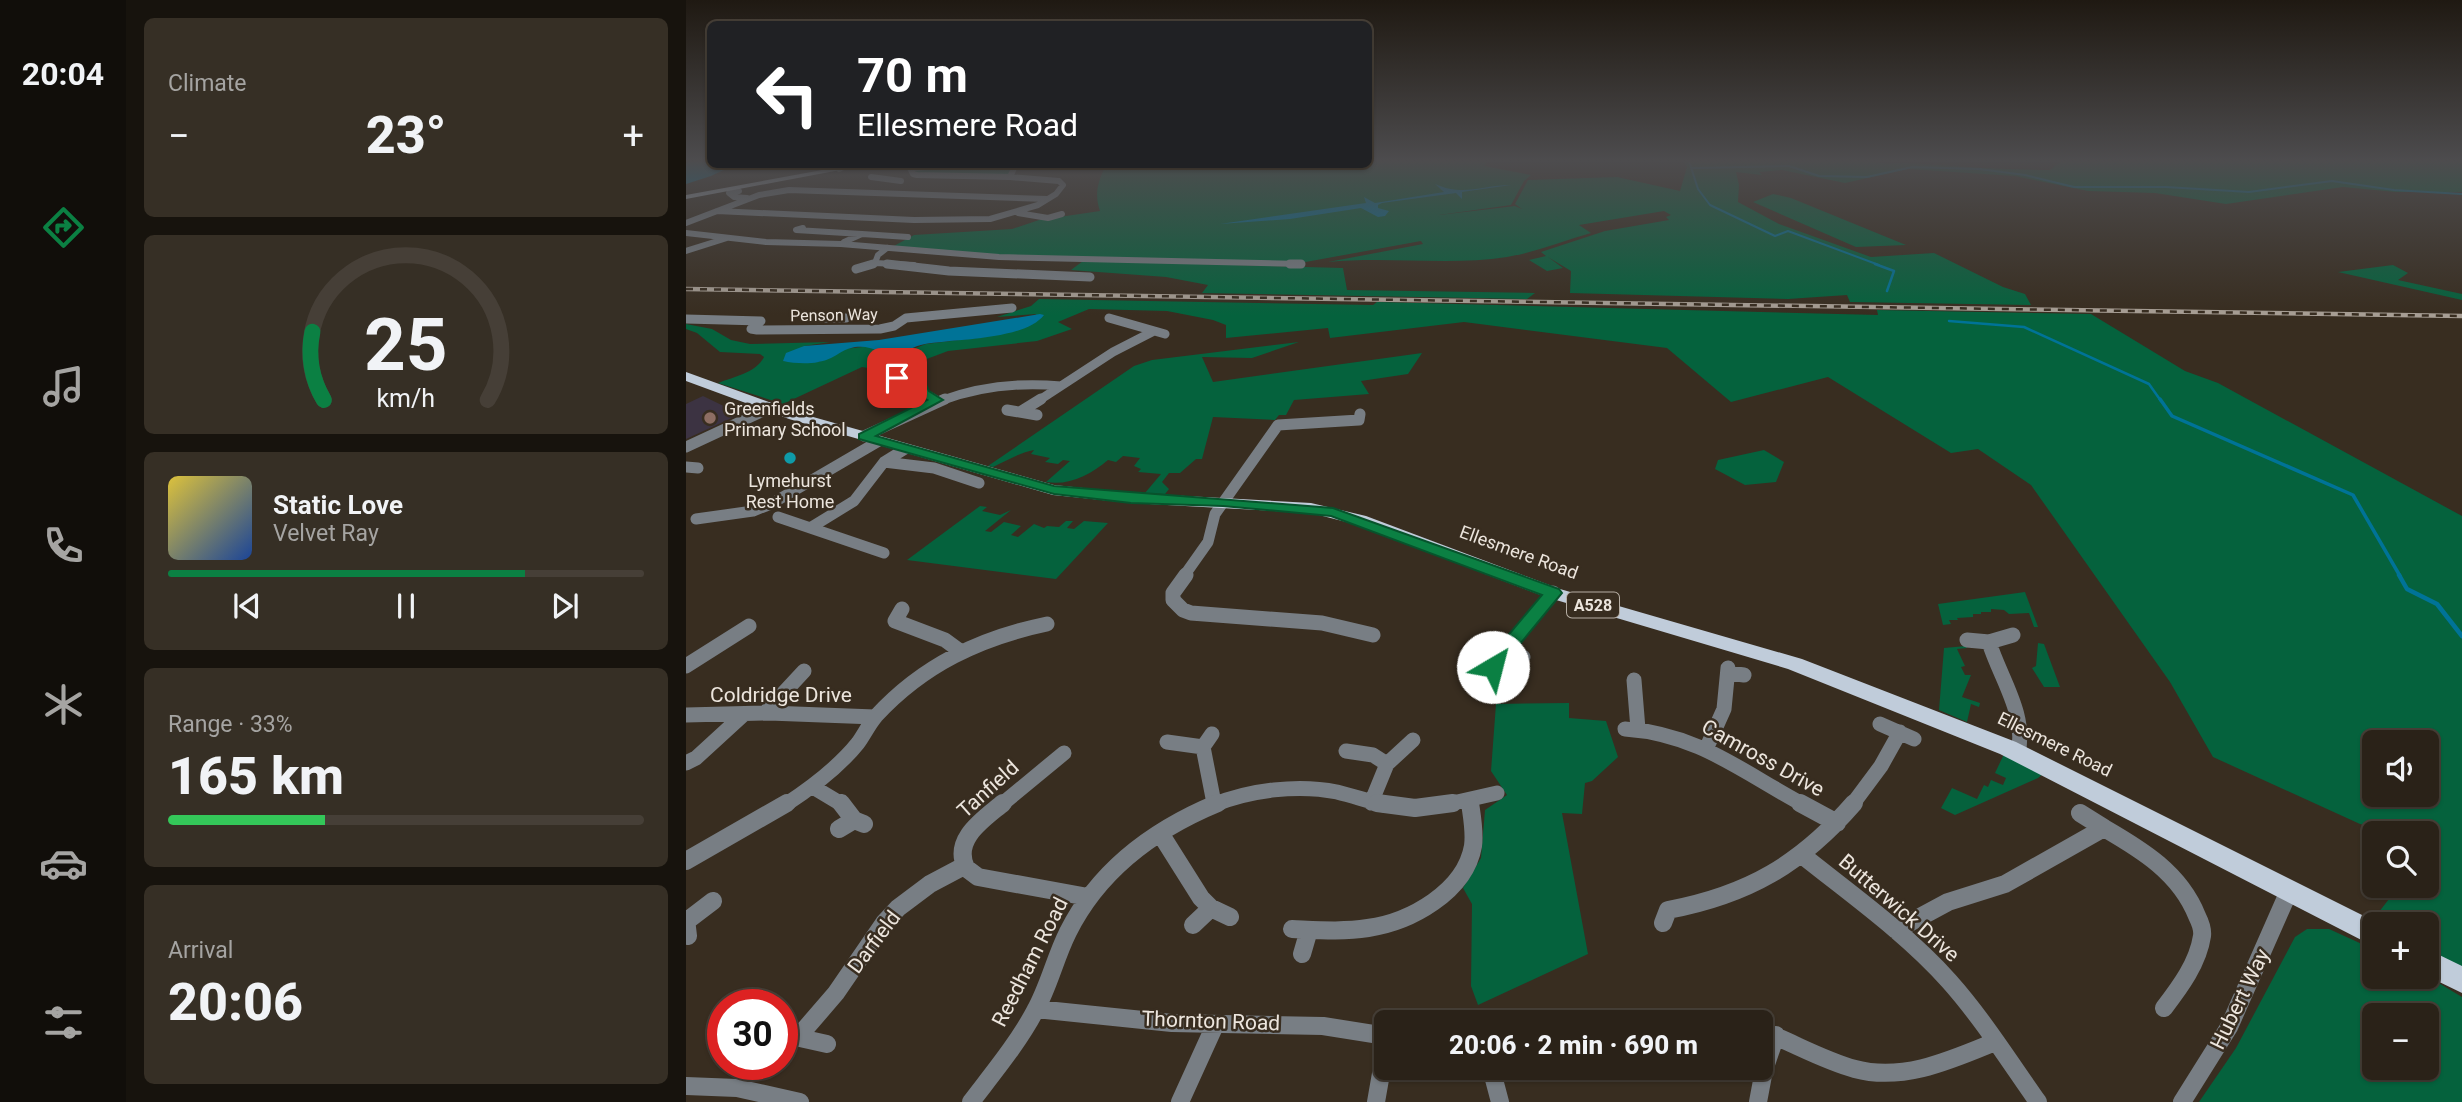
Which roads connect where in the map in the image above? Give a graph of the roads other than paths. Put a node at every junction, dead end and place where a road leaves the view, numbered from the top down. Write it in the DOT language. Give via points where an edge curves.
graph roads {
  1 [pos="713,212"];
  2 [pos="748,212"];
  3 [pos="1017,213"];
  4 [pos="1062,214"];
  5 [pos="686,223"];
  6 [pos="803,228"];
  7 [pos="686,233"];
  8 [pos="862,234"];
  9 [pos="731,237"];
  10 [pos="908,237"];
  11 [pos="841,244"];
  12 [pos="887,248"];
  13 [pos="686,251"];
  14 [pos="874,263"];
  15 [pos="1301,264"];
  16 [pos="856,269"];
  17 [pos="1090,277"];
  18 [pos="1012,308"];
  19 [pos="821,318"];
  20 [pos="834,318"];
  21 [pos="846,318"];
  22 [pos="686,319"];
  23 [pos="1102,325"];
  24 [pos="818,330"];
  25 [pos="1154,331"];
  26 [pos="1166,334"];
  27 [pos="911,371"];
  28 [pos="885,375"];
  29 [pos="686,376"];
  30 [pos="897,378"];
  31 [pos="1061,386"];
  32 [pos="936,400"];
  33 [pos="770,408"];
  34 [pos="1007,410"];
  35 [pos="1020,412"];
  36 [pos="1037,415"];
  37 [pos="1359,420"];
  38 [pos="872,439"];
  39 [pos="686,447"];
  40 [pos="905,449"];
  41 [pos="884,462"];
  42 [pos="979,483"];
  43 [pos="1223,502"];
  44 [pos="777,517"];
  45 [pos="696,519"];
  46 [pos="810,528"];
  47 [pos="885,553"];
  48 [pos="1553,593"];
  49 [pos="894,618"];
  50 [pos="749,626"];
  51 [pos="1038,629"];
  52 [pos="1373,635"];
  53 [pos="2013,635"];
  54 [pos="1967,640"];
  55 [pos="1989,642"];
  56 [pos="961,651"];
  57 [pos="686,666"];
  58 [pos="1493,667"];
  59 [pos="804,671"];
  60 [pos="1734,672"];
  61 [pos="1634,680"];
  62 [pos="765,713"];
  63 [pos="686,715"];
  64 [pos="743,715"];
  65 [pos="875,717"];
  66 [pos="1880,724"];
  67 [pos="1413,740"];
  68 [pos="1167,742"];
  69 [pos="1707,747"];
  70 [pos="1346,751"];
  71 [pos="2018,752"];
  72 [pos="1064,753"];
  73 [pos="686,763"];
  74 [pos="1387,764"];
  75 [pos="813,787"];
  76 [pos="1497,793"];
  77 [pos="1470,801"];
  78 [pos="1214,803"];
  79 [pos="1371,803"];
  80 [pos="2080,813"];
  81 [pos="1837,823"];
  82 [pos="2104,828"];
  83 [pos="839,830"];
  84 [pos="1160,832"];
  85 [pos="1801,855"];
  86 [pos="686,860"];
  87 [pos="964,866"];
  88 [pos="2289,891"];
  89 [pos="1088,897"];
  90 [pos="713,901"];
  91 [pos="1211,908"];
  92 [pos="1230,917"];
  93 [pos="1663,923"];
  94 [pos="687,925"];
  95 [pos="1194,925"];
  96 [pos="2362,928"];
  97 [pos="1896,930"];
  98 [pos="1302,954"];
  99 [pos="2439,968"];
  100 [pos="2462,980"];
  101 [pos="2165,1008"];
  102 [pos="1036,1009"];
  103 [pos="1215,1025"];
  104 [pos="798,1027"];
  105 [pos="1374,1032"];
  106 [pos="1773,1035"];
  107 [pos="798,1037"];
  108 [pos="1995,1042"];
  109 [pos="827,1044"];
  110 [pos="1380,1080"];
  111 [pos="1495,1080"];
  112 [pos="1762,1080"];
  113 [pos="686,1086"];
  114 [pos="800,1102"];
  115 [pos="971,1102"];
  116 [pos="1180,1102"];
  117 [pos="1376,1102"];
  118 [pos="1500,1102"];
  119 [pos="1758,1102"];
  120 [pos="2038,1102"];
  121 [pos="2182,1102"];
  1 -- 5 [label="street"];
  2 -- 3 [label="street" via="914,220 990,219"];
  3 -- 4 [label="street" via="1048,218"];
  6 -- 8 [label="street" via="796,230"];
  7 -- 9 [label="street"];
  8 -- 10 [label="street"];
  8 -- 11 [label="street"];
  9 -- 11 [label="street"];
  9 -- 13 [label="street"];
  11 -- 12 [label="street"];
  12 -- 14 [label="street" via="877,254"];
  12 -- 15 [label="street" via="999,257"];
  14 -- 16 [label="street"];
  14 -- 17 [label="street" via="951,274"];
  18 -- 24 [label="street, Penson Way" via="906,318 880,329"];
  19 -- 20 [label="street"];
  20 -- 21 [label="street"];
  20 -- 24 [label="street"];
  22 -- 24 [label="street, Penson Way" via="761,321 752,330"];
  23 -- 25 [label="street" via="1112,319"];
  25 -- 26 [label="street"];
  25 -- 31 [label="street"];
  27 -- 30 [label="street"];
  28 -- 30 [label="street"];
  29 -- 33 [label="main road, Ellesmere Road / A528"];
  30 -- 32 [label="street" via="921,385 924,393"];
  31 -- 32 [label="street" via="998,384"];
  31 -- 35 [label="street"];
  32 -- 38 [label="street"];
  33 -- 38 [label="main road, Ellesmere Road / A528"];
  33 -- 39 [label="street"];
  34 -- 35 [label="street"];
  35 -- 36 [label="street"];
  37 -- 43 [label="street" via="1281,421"];
  38 -- 40 [label="main road, Ellesmere Road / A528"];
  38 -- 45 [label="street" via="813,481 762,507"];
  40 -- 41 [label="street"];
  40 -- 43 [label="main road, Ellesmere Road / A528" via="1054,490"];
  41 -- 42 [label="street" via="934,468"];
  41 -- 46 [label="street" via="855,501"];
  43 -- 48 [label="main road, Ellesmere Road / A528" via="1333,512"];
  43 -- 52 [label="street" via="1214,514 1208,542 1173,593 1177,606 1191,613 1322,623"];
  44 -- 46 [label="street"];
  46 -- 47 [label="street"];
  48 -- 58 [label="street" via="1511,643 1517,655 1504,654"];
  48 -- 71 [label="main road, Ellesmere Road / A528" via="1795,664"];
  49 -- 56 [label="street" via="904,627 947,639"];
  50 -- 57 [label="street"];
  51 -- 56 [label="street" via="1005,633"];
  53 -- 55 [label="street"];
  54 -- 55 [label="street"];
  55 -- 71 [label="street" via="2022,726"];
  56 -- 65 [label="street" via="920,677"];
  59 -- 62 [label="street"];
  60 -- 69 [label="street" via="1717,733"];
  61 -- 69 [label="street, Camross Drive" via="1631,729 1681,737"];
  62 -- 64 [label="street, Coldridge Drive"];
  62 -- 65 [label="street, Coldridge Drive"];
  63 -- 64 [label="street, Coldridge Drive"];
  64 -- 73 [label="street"];
  65 -- 75 [label="street" via="857,744"];
  66 -- 81 [label="street" via="1907,735"];
  67 -- 74 [label="street"];
  68 -- 78 [label="street" via="1208,740"];
  69 -- 81 [label="street, Camross Drive"];
  70 -- 74 [label="street" via="1369,753"];
  71 -- 88 [label="main road, Ellesmere Road / A528"];
  72 -- 87 [label="street, Tanfield" via="971,830 963,850"];
  74 -- 79 [label="street"];
  75 -- 83 [label="street" via="842,804 859,822"];
  75 -- 86 [label="street"];
  76 -- 77 [label="street, Reedham Road"];
  77 -- 79 [label="street, Reedham Road" via="1405,808"];
  77 -- 98 [label="street" via="1472,850 1446,890 1425,906 1379,926 1300,930"];
  78 -- 79 [label="street, Reedham Road" via="1296,789 1337,793"];
  78 -- 84 [label="street, Reedham Road"];
  80 -- 82 [label="street"];
  81 -- 85 [label="street"];
  82 -- 97 [label="street" via="2005,884 1948,902"];
  82 -- 101 [label="street" via="2163,867 2179,882 2196,910 2203,933 2182,984"];
  84 -- 89 [label="street, Reedham Road" via="1123,859"];
  84 -- 91 [label="street"];
  85 -- 93 [label="street" via="1734,896 1668,910"];
  85 -- 97 [label="street, Butterwick Drive"];
  87 -- 89 [label="street" via="978,877"];
  87 -- 104 [label="street, Darfield" via="898,908"];
  88 -- 96 [label="main road, Ellesmere Road / A528"];
  88 -- 121 [label="street, Hubert Way" via="2221,1043"];
  89 -- 102 [label="street, Reedham Road"];
  90 -- 94 [label="street"];
  91 -- 92 [label="street"];
  91 -- 95 [label="street"];
  97 -- 108 [label="street, Butterwick Drive" via="1967,1001"];
  99 -- 100 [label="main road"];
  102 -- 103 [label="street, Thornton Road"];
  102 -- 115 [label="street, Reedham Road"];
  103 -- 105 [label="street, Thornton Road" via="1315,1024"];
  103 -- 116 [label="street"];
  106 -- 108 [label="street" via="1856,1069 1879,1073 1915,1070"];
  107 -- 109 [label="street, Darfield"];
  108 -- 120 [label="street, Butterwick Drive"];
  110 -- 117 [label="street"];
  111 -- 118 [label="street"];
  112 -- 119 [label="street"];
  113 -- 114 [label="street" via="737,1088"];
}
